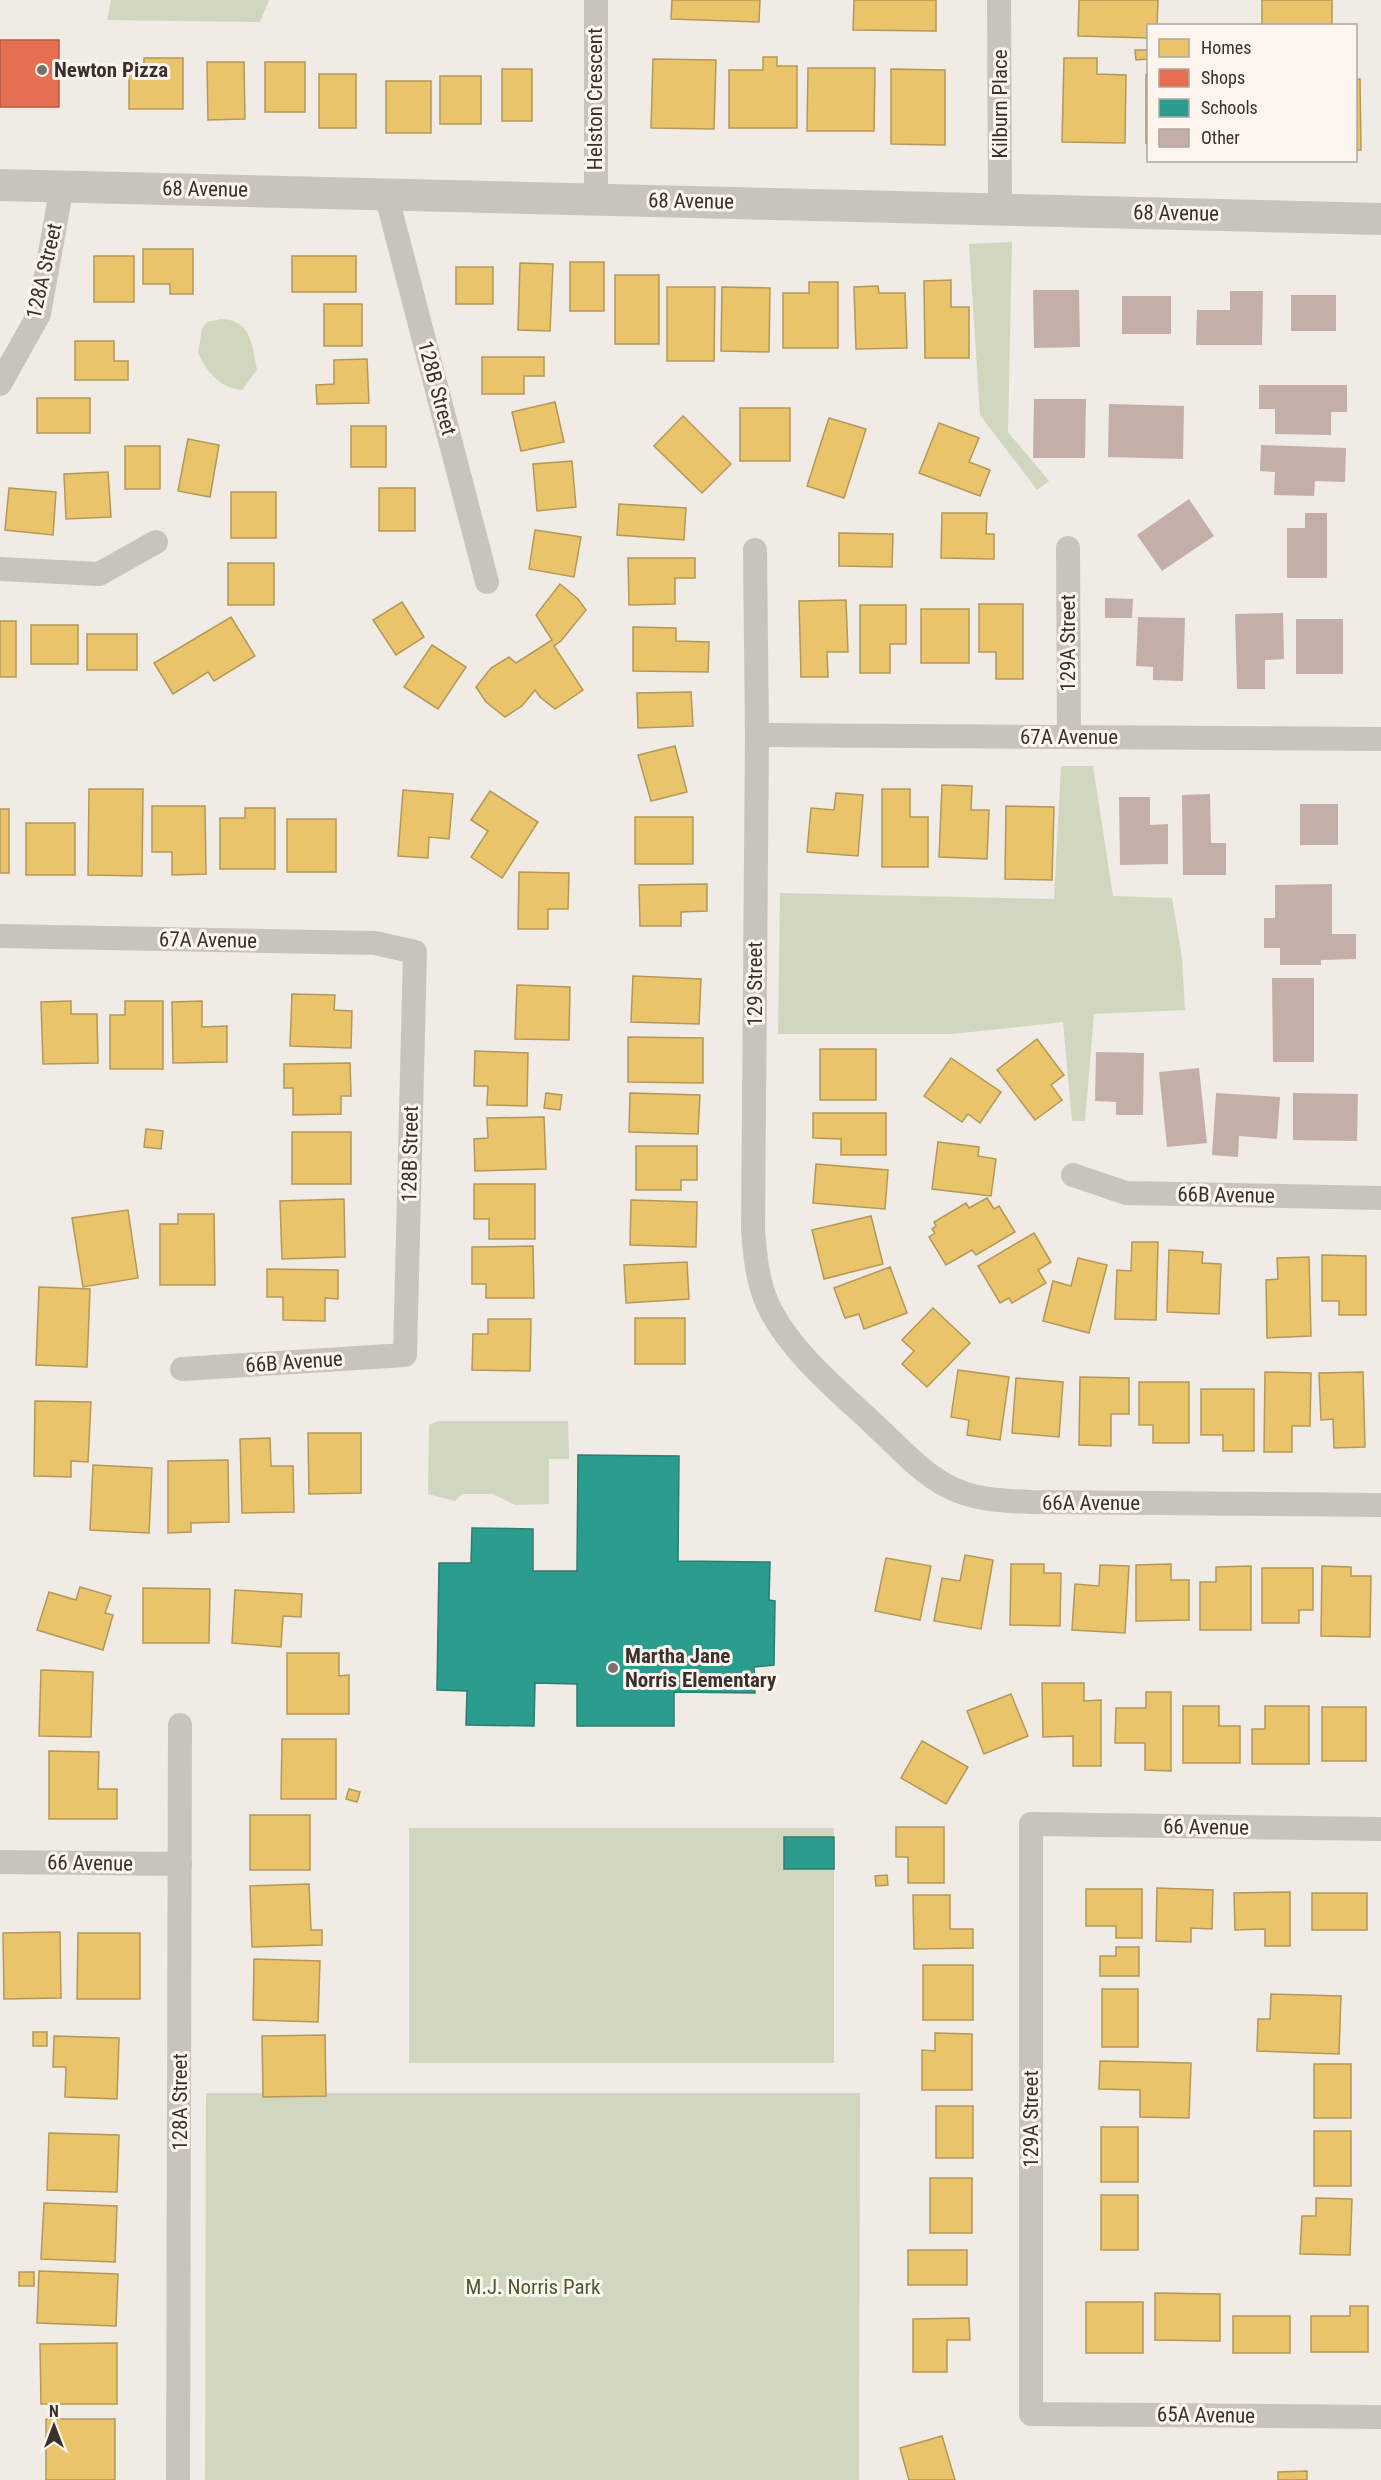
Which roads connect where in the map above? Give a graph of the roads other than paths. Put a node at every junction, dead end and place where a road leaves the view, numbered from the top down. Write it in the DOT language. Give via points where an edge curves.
graph roads {
  1 [pos="596,0"];
  2 [pos="999,0"];
  3 [pos="0,184"];
  4 [pos="62,186"];
  5 [pos="386,194"];
  6 [pos="596,199"];
  7 [pos="1000,209"];
  8 [pos="1381,219"];
  9 [pos="0,384"];
  10 [pos="156,542"];
  11 [pos="1068,548"];
  12 [pos="755,550"];
  13 [pos="0,569"];
  14 [pos="487,582"];
  15 [pos="757,735"];
  16 [pos="1069,737"];
  17 [pos="1381,739"];
  18 [pos="0,936"];
  19 [pos="415,952"];
  20 [pos="1073,1175"];
  21 [pos="1381,1198"];
  22 [pos="405,1355"];
  23 [pos="182,1369"];
  24 [pos="839,1390"];
  25 [pos="1381,1505"];
  26 [pos="180,1725"];
  27 [pos="1031,1824"];
  28 [pos="1381,1829"];
  29 [pos="0,1862"];
  30 [pos="180,1864"];
  31 [pos="1031,2414"];
  32 [pos="1381,2417"];
  33 [pos="178,2480"];
  1 -- 6 [label="street, Helston Crescent"];
  2 -- 7 [label="street, Kilburn Place"];
  3 -- 4 [label="street, 68 Avenue"];
  4 -- 5 [label="street, 68 Avenue"];
  4 -- 9 [label="street, 128A Street" via="39,314"];
  5 -- 6 [label="street, 68 Avenue"];
  5 -- 14 [label="street, 128B Street"];
  6 -- 7 [label="street, 68 Avenue"];
  7 -- 8 [label="street, 68 Avenue"];
  10 -- 13 [label="street" via="99,574"];
  11 -- 16 [label="street, 129A Street"];
  12 -- 15 [label="street, 129 Street"];
  15 -- 16 [label="street, 67A Avenue"];
  15 -- 24 [label="street, 129 Street" via="755,1261 767,1303 782,1330"];
  16 -- 17 [label="street, 67A Avenue"];
  18 -- 19 [label="street, 67A Avenue" via="375,943"];
  19 -- 22 [label="street, 128B Street"];
  20 -- 21 [label="street, 66B Avenue" via="1126,1193"];
  22 -- 23 [label="street, 66B Avenue"];
  24 -- 25 [label="street, 66A Avenue" via="930,1473 976,1498 1031,1502"];
  26 -- 30 [label="street, 128A Street"];
  27 -- 28 [label="street, 66 Avenue"];
  27 -- 31 [label="street, 129A Street"];
  29 -- 30 [label="street, 66 Avenue"];
  30 -- 33 [label="street, 128A Street"];
  31 -- 32 [label="street, 65A Avenue"];
}
